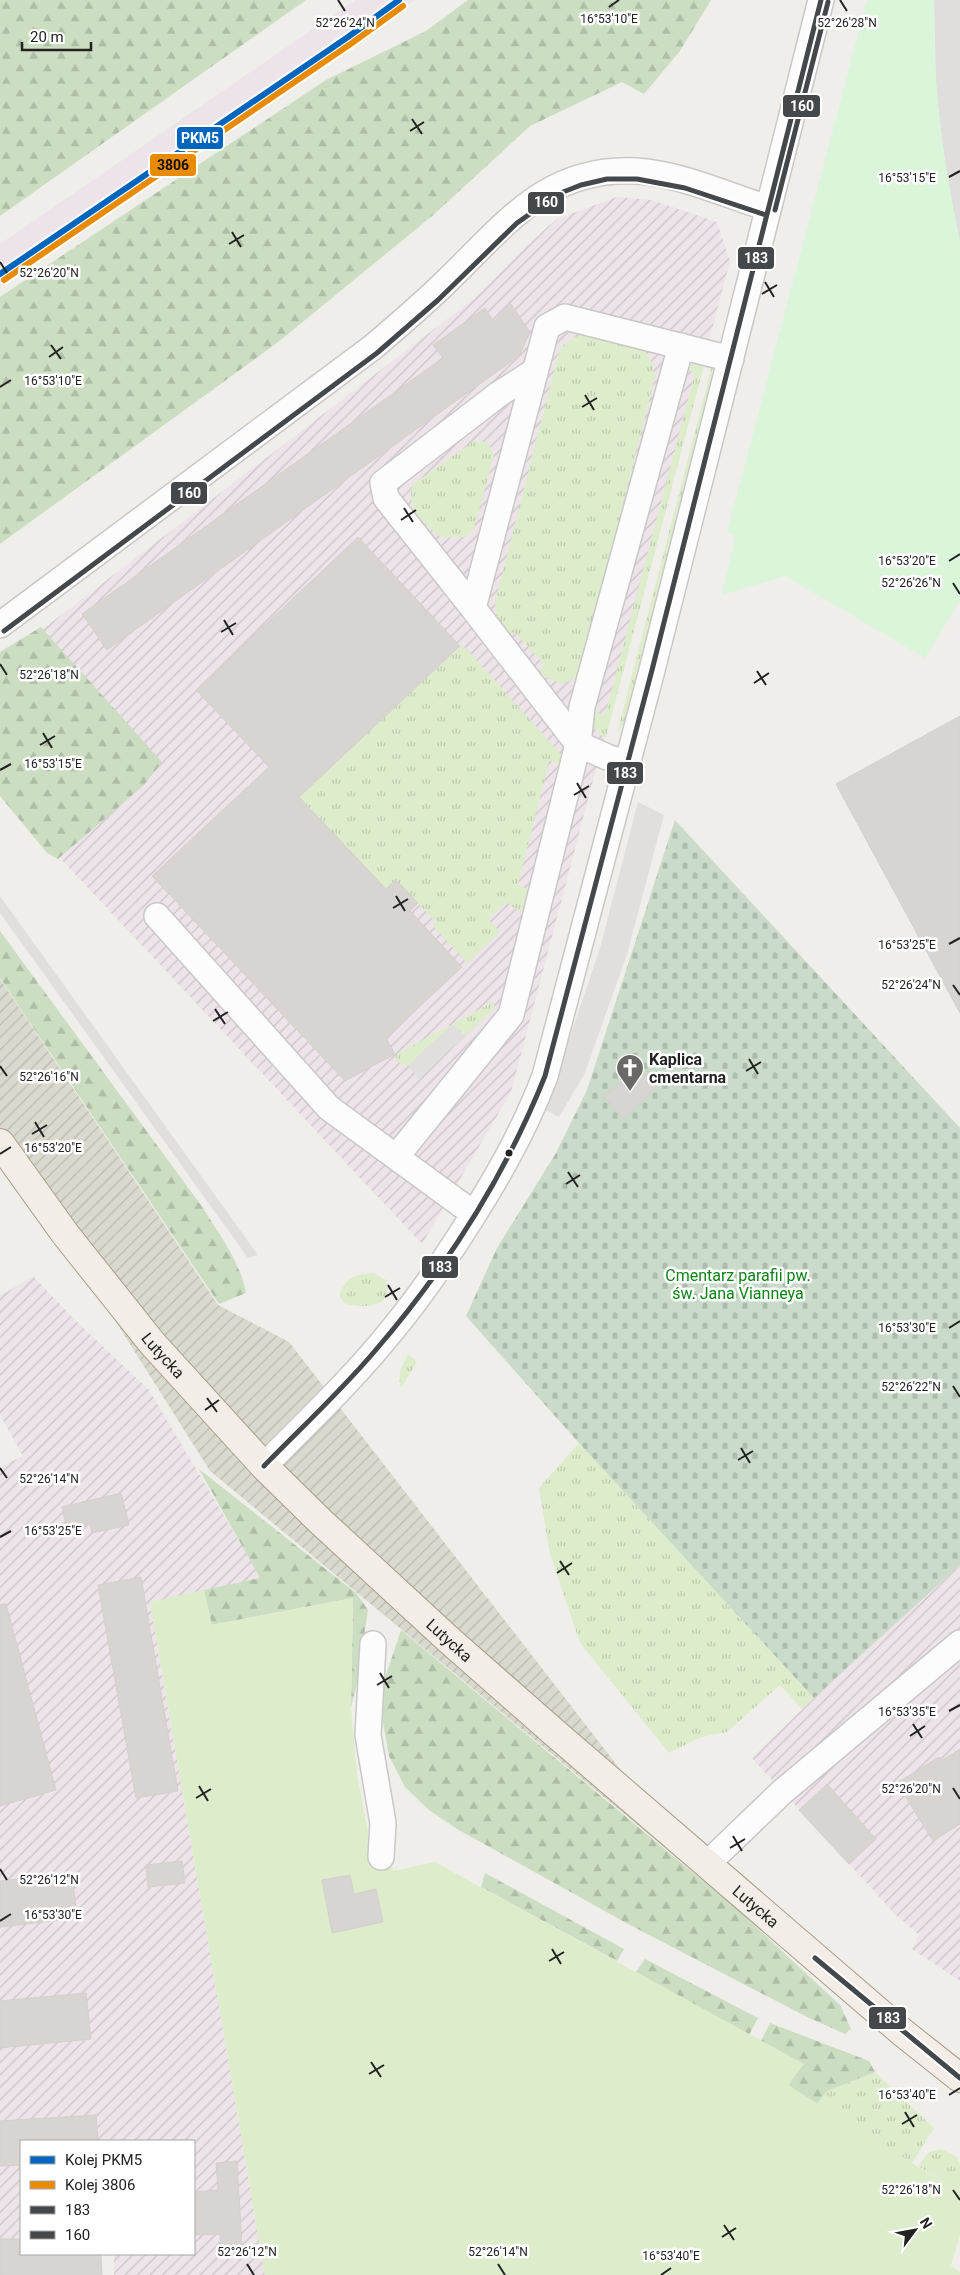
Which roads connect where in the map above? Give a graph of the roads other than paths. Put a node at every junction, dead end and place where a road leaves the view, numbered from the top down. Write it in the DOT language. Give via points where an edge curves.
graph roads {
  1 [pos="821,0"];
  2 [pos="768,208"];
  3 [pos="681,346"];
  4 [pos="731,359"];
  5 [pos="535,371"];
  6 [pos="473,608"];
  7 [pos="0,625"];
  8 [pos="578,744"];
  9 [pos="628,764"];
  10 [pos="157,916"];
  11 [pos="0,1143"];
  12 [pos="396,1157"];
  13 [pos="474,1214"];
  14 [pos="264,1466"];
  15 [pos="960,1643"];
  16 [pos="373,1644"];
  17 [pos="381,1857"];
  18 [pos="707,1864"];
  19 [pos="960,2078"];
  1 -- 2 [label="street"];
  2 -- 4 [label="street"];
  2 -- 7 [label="street" via="661,174 637,171 586,176 541,194 511,217 420,306 372,346"];
  3 -- 4 [label="street"];
  3 -- 5 [label="street" via="565,317 547,327"];
  3 -- 8 [label="street" via="582,707"];
  4 -- 9 [label="street"];
  5 -- 6 [label="street"];
  5 -- 6 [label="street" via="498,394 382,483 386,498"];
  6 -- 8 [label="street"];
  8 -- 9 [label="street"];
  8 -- 12 [label="street" via="511,1015"];
  9 -- 13 [label="street" via="545,1076 517,1142"];
  10 -- 12 [label="street" via="329,1108"];
  11 -- 14 [label="main road, Lutycka" via="66,1235 146,1335"];
  12 -- 13 [label="street"];
  13 -- 14 [label="street" via="424,1291 389,1336"];
  14 -- 18 [label="main road, Lutycka" via="448,1640"];
  15 -- 18 [label="street" via="782,1792"];
  16 -- 17 [label="street" via="368,1735 383,1823"];
  18 -- 19 [label="main road, Lutycka"];
}
